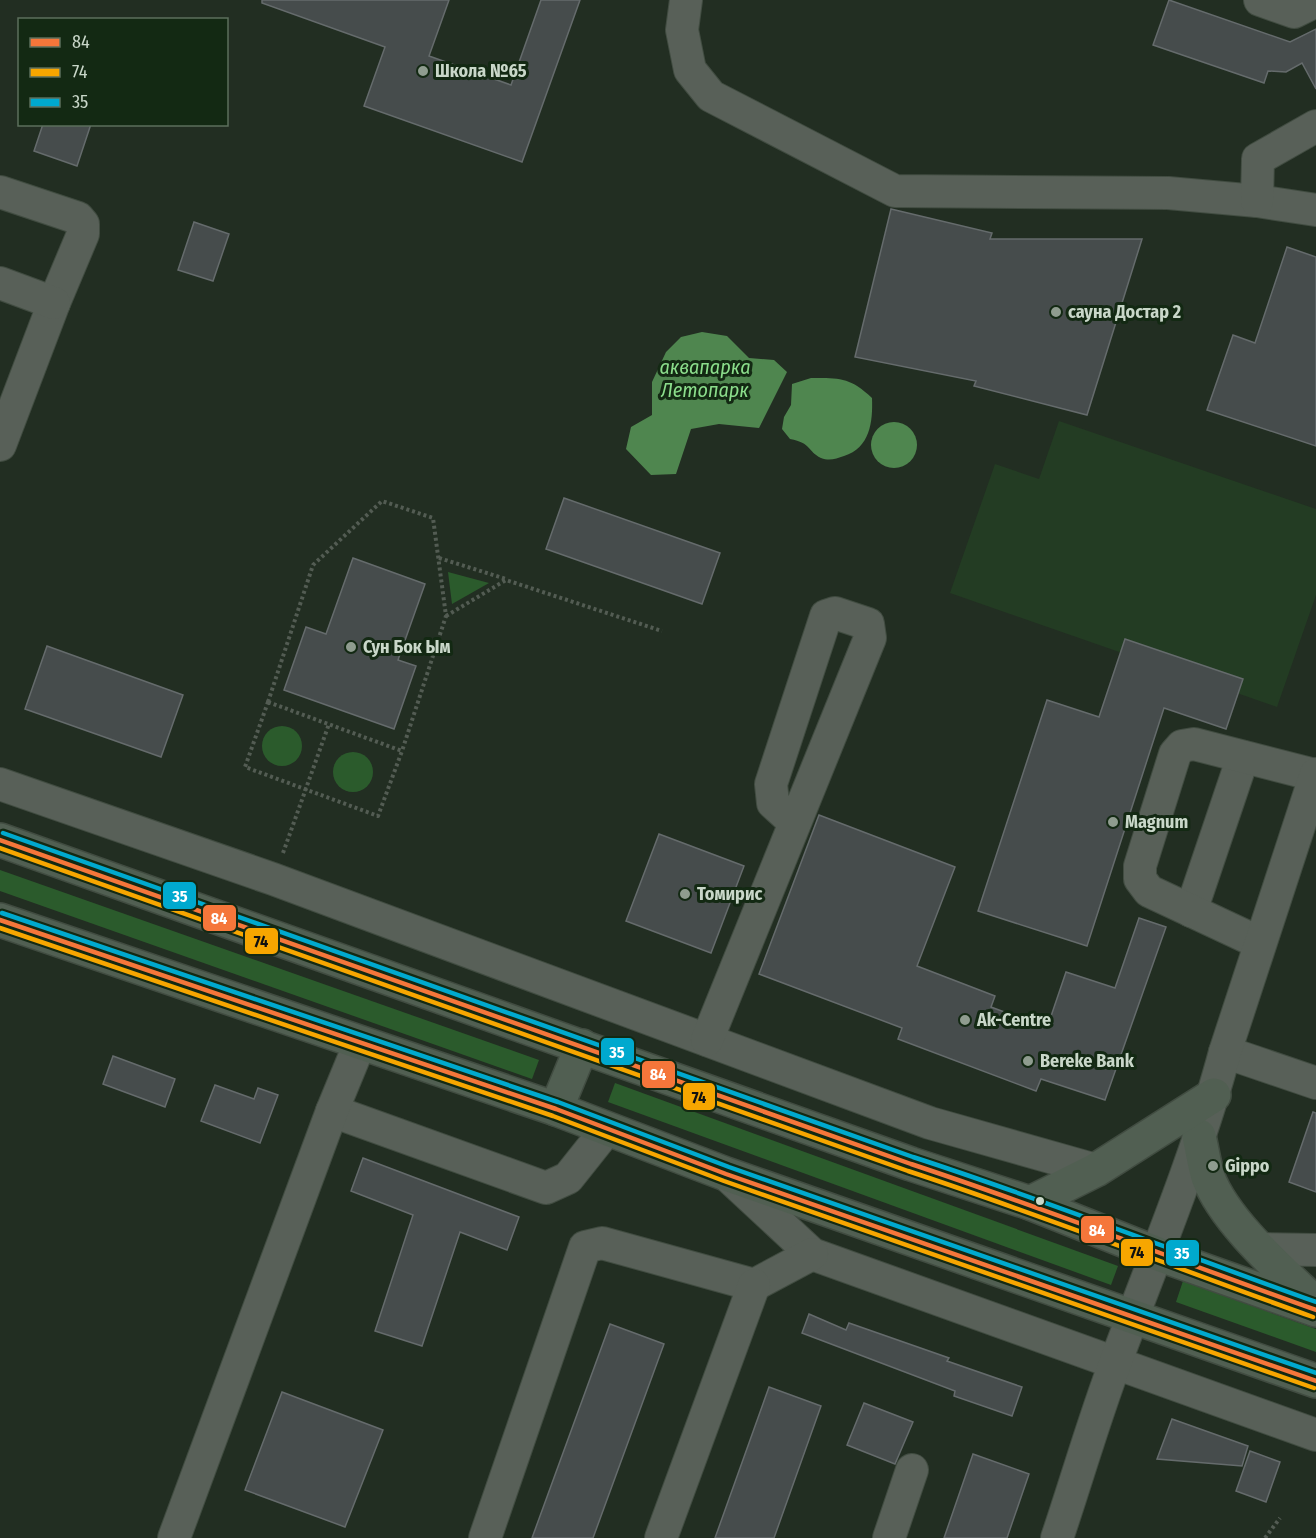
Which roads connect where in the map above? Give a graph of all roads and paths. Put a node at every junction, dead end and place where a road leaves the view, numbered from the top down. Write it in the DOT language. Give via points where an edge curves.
graph roads {
  1 [pos="686,0"];
  2 [pos="1260,0"];
  3 [pos="1316,1"];
  4 [pos="1316,126"];
  5 [pos="0,192"];
  6 [pos="1257,201"];
  7 [pos="1316,210"];
  8 [pos="0,283"];
  9 [pos="54,303"];
  10 [pos="13,373"];
  11 [pos="0,445"];
  12 [pos="438,558"];
  13 [pos="506,580"];
  14 [pos="446,616"];
  15 [pos="662,631"];
  16 [pos="268,702"];
  17 [pos="329,724"];
  18 [pos="402,751"];
  19 [pos="1243,757"];
  20 [pos="1316,775"];
  21 [pos="0,784"];
  22 [pos="306,789"];
  23 [pos="795,823"];
  24 [pos="0,840"];
  25 [pos="273,879"];
  26 [pos="1191,910"];
  27 [pos="0,920"];
  28 [pos="1260,943"];
  29 [pos="707,1040"];
  30 [pos="360,1043"];
  31 [pos="582,1046"];
  32 [pos="1225,1052"];
  33 [pos="1316,1083"];
  34 [pos="1214,1095"];
  35 [pos="556,1110"];
  36 [pos="332,1111"];
  37 [pos="930,1123"];
  38 [pos="607,1129"];
  39 [pos="1199,1136"];
  40 [pos="911,1164"];
  41 [pos="1096,1170"];
  42 [pos="726,1174"];
  43 [pos="1030,1203"];
  44 [pos="1259,1249"];
  45 [pos="1316,1250"];
  46 [pos="812,1254"];
  47 [pos="1158,1254"];
  48 [pos="754,1285"];
  49 [pos="1316,1304"];
  50 [pos="1316,1310"];
  51 [pos="1132,1318"];
  52 [pos="1115,1363"];
  53 [pos="1316,1381"];
  54 [pos="1316,1436"];
  55 [pos="912,1470"];
  56 [pos="1280,1518"];
  57 [pos="174,1538"];
  58 [pos="485,1538"];
  59 [pos="661,1538"];
  60 [pos="889,1538"];
  61 [pos="1057,1538"];
  62 [pos="1265,1538"];
  1 -- 6 [label="street" via="682,30 690,70 711,96 895,191 1168,194"];
  2 -- 3 [label="street" via="1294,12"];
  4 -- 6 [label="street" via="1258,159"];
  5 -- 9 [label="street" via="78,218 83,224 83,234"];
  6 -- 7 [label="street"];
  8 -- 9 [label="street"];
  9 -- 10 [label="street"];
  10 -- 11 [label="street"];
  12 -- 13 [label="path"];
  12 -- 14 [label="path"];
  12 -- 16 [label="path" via="433,518 382,501 312,565"];
  13 -- 14 [label="path"];
  13 -- 15 [label="path"];
  14 -- 18 [label="path"];
  16 -- 17 [label="path"];
  16 -- 22 [label="path" via="245,767"];
  17 -- 18 [label="path"];
  17 -- 22 [label="path"];
  18 -- 22 [label="path" via="378,816"];
  19 -- 20 [label="street"];
  19 -- 26 [label="street"];
  19 -- 26 [label="street" via="1194,744 1182,746 1174,754 1140,866 1140,879 1149,891"];
  20 -- 28 [label="street"];
  21 -- 25 [label="street"];
  22 -- 25 [label="path"];
  23 -- 23 [label="street" via="870,638 868,624 835,613 826,616 771,784 773,803"];
  23 -- 29 [label="street"];
  24 -- 31 [label="main road"];
  25 -- 29 [label="street"];
  26 -- 28 [label="street"];
  27 -- 30 [label="main road"];
  28 -- 32 [label="street"];
  29 -- 37 [label="street"];
  30 -- 35 [label="main road"];
  30 -- 36 [label="street"];
  31 -- 35 [label="main road"];
  31 -- 40 [label="main road"];
  32 -- 33 [label="street"];
  32 -- 34 [label="street"];
  34 -- 39 [label="street"];
  34 -- 41 [label="main road"];
  35 -- 38 [label="main road"];
  36 -- 38 [label="street" via="546,1188 568,1178"];
  36 -- 57 [label="street"];
  37 -- 40 [label="street"];
  37 -- 41 [label="street"];
  38 -- 42 [label="main road"];
  39 -- 44 [label="main road" via="1209,1178"];
  39 -- 47 [label="street"];
  40 -- 43 [label="main road"];
  41 -- 43 [label="main road"];
  42 -- 46 [label="street"];
  42 -- 51 [label="main road"];
  43 -- 47 [label="main road"];
  44 -- 45 [label="street"];
  44 -- 49 [label="main road"];
  46 -- 48 [label="street"];
  46 -- 52 [label="street"];
  47 -- 50 [label="main road"];
  47 -- 51 [label="street"];
  48 -- 58 [label="street" via="602,1243 585,1247"];
  48 -- 59 [label="street"];
  51 -- 52 [label="street"];
  51 -- 53 [label="main road"];
  52 -- 54 [label="street"];
  52 -- 61 [label="street"];
  55 -- 60 [label="street"];
  56 -- 62 [label="path"];
}
